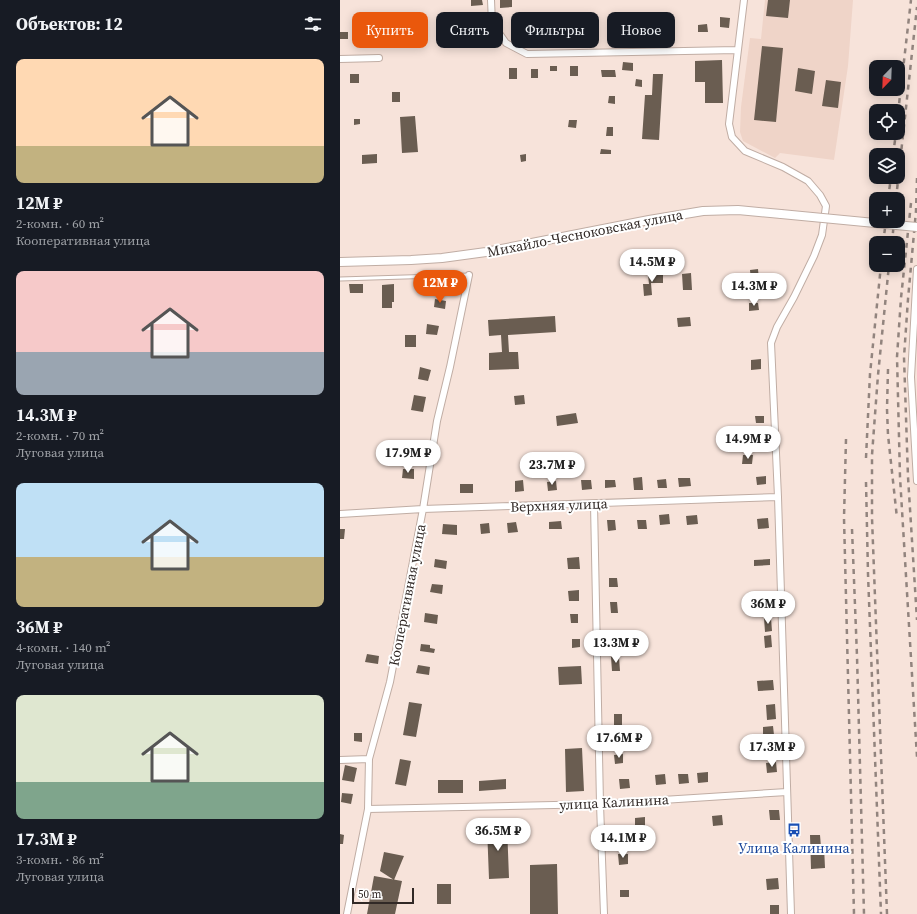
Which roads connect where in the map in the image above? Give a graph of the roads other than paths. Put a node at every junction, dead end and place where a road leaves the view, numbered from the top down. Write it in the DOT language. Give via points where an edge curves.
graph roads {
  1 [pos="491,0"];
  2 [pos="744,0"];
  3 [pos="737,50"];
  4 [pos="379,58"];
  5 [pos="340,59"];
  6 [pos="917,227"];
  7 [pos="340,262"];
  8 [pos="917,269"];
  9 [pos="469,275"];
  10 [pos="340,279"];
  11 [pos="917,481"];
  12 [pos="778,497"];
  13 [pos="594,504"];
  14 [pos="423,509"];
  15 [pos="340,514"];
  16 [pos="369,759"];
  17 [pos="340,760"];
  18 [pos="787,792"];
  19 [pos="600,804"];
  20 [pos="368,809"];
  21 [pos="347,914"];
  22 [pos="604,914"];
  23 [pos="790,914"];
  1 -- 3 [label="street" via="492,23 506,43 527,54"];
  2 -- 3 [label="street"];
  3 -- 12 [label="street" via="729,124 732,138 745,151 808,181 826,206 822,235 817,249 771,343"];
  4 -- 5 [label="street"];
  6 -- 7 [label="street, Михайло-Чесноковская улица, bridge" via="738,210 704,211 486,252 442,258"];
  8 -- 11 [label="street" via="911,377"];
  9 -- 10 [label="lane"];
  9 -- 14 [label="street, Кооперативная улица" via="437,421"];
  12 -- 13 [label="street, Верхняя улица"];
  12 -- 18 [label="street"];
  13 -- 14 [label="street, Верхняя улица"];
  13 -- 19 [label="street"];
  14 -- 15 [label="street, Верхняя улица"];
  14 -- 16 [label="street, Кооперативная улица" via="390,682"];
  16 -- 17 [label="street"];
  16 -- 20 [label="street, Кооперативная улица"];
  18 -- 19 [label="street, улица Калинина"];
  18 -- 23 [label="street"];
  19 -- 20 [label="street, улица Калинина"];
  19 -- 22 [label="street"];
  20 -- 21 [label="street, Кооперативная улица"];
}
